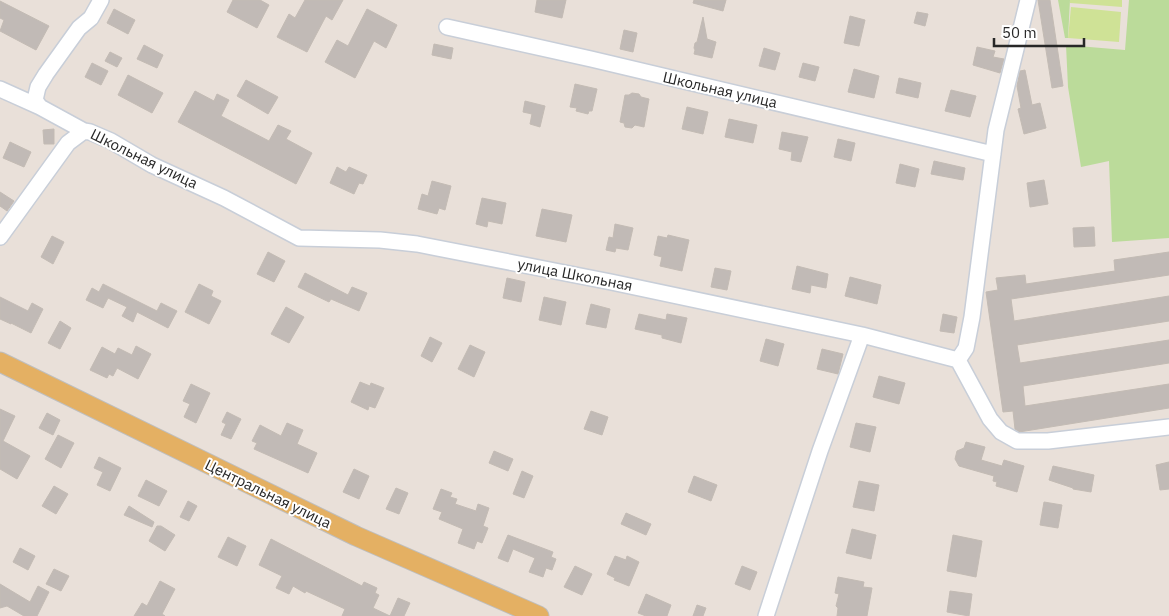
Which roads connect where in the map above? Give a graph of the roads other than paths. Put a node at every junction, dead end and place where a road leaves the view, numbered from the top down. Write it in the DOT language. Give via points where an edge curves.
graph roads {
  1 [pos="101,0"];
  2 [pos="1028,0"];
  3 [pos="446,27"];
  4 [pos="0,89"];
  5 [pos="40,107"];
  6 [pos="84,131"];
  7 [pos="993,154"];
  8 [pos="288,232"];
  9 [pos="0,237"];
  10 [pos="862,335"];
  11 [pos="958,360"];
  12 [pos="0,362"];
  13 [pos="1169,427"];
  14 [pos="540,616"];
  15 [pos="766,616"];
  1 -- 5 [label="street" via="38,87 36,100"];
  2 -- 7 [label="street"];
  3 -- 7 [label="street, Школьная улица"];
  4 -- 5 [label="street, Школьная улица"];
  5 -- 6 [label="street, Школьная улица"];
  6 -- 8 [label="street, Школьная улица" via="111,141 152,165"];
  6 -- 9 [label="street" via="68,143"];
  7 -- 11 [label="street" via="967,344"];
  8 -- 10 [label="street, улица Школьная" via="306,239 325,237 417,244"];
  10 -- 11 [label="street"];
  10 -- 15 [label="street"];
  11 -- 13 [label="street" via="990,419 1001,432 1017,441 1048,441"];
  12 -- 14 [label="main road, Центральная улица" via="356,536"];
}
